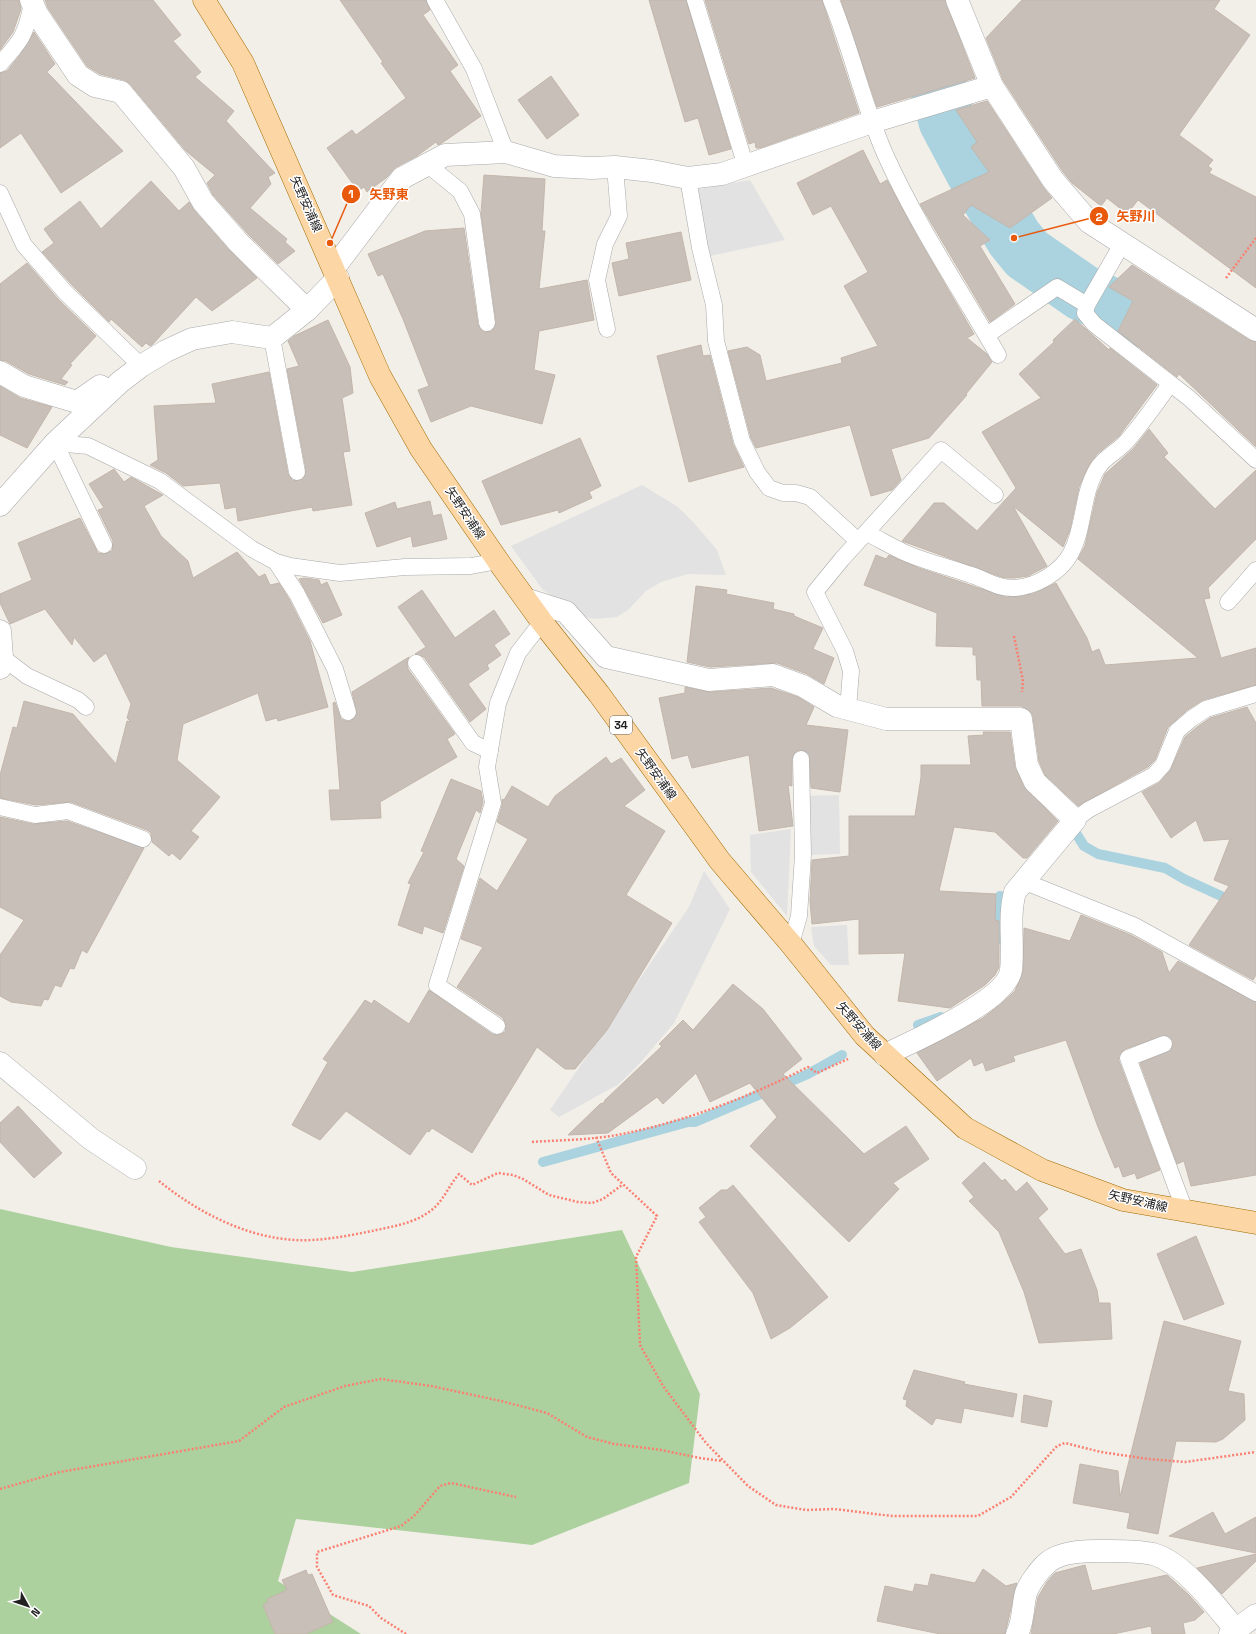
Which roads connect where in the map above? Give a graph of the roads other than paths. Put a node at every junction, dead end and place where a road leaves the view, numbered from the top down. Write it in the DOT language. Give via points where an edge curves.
graph roads {
  1 [pos="204,0"];
  2 [pos="435,0"];
  3 [pos="695,0"];
  4 [pos="831,0"];
  5 [pos="32,2"];
  6 [pos="962,2"];
  7 [pos="0,64"];
  8 [pos="992,86"];
  9 [pos="872,122"];
  10 [pos="506,152"];
  11 [pos="428,165"];
  12 [pos="615,167"];
  13 [pos="746,167"];
  14 [pos="688,178"];
  15 [pos="0,193"];
  16 [pos="1122,244"];
  17 [pos="336,273"];
  18 [pos="1088,303"];
  19 [pos="307,310"];
  20 [pos="487,323"];
  21 [pos="608,329"];
  22 [pos="1256,330"];
  23 [pos="987,335"];
  24 [pos="272,338"];
  25 [pos="998,355"];
  26 [pos="141,366"];
  27 [pos="0,372"];
  28 [pos="120,382"];
  29 [pos="1170,384"];
  30 [pos="55,443"];
  31 [pos="1256,460"];
  32 [pos="297,472"];
  33 [pos="995,495"];
  34 [pos="0,506"];
  35 [pos="863,537"];
  36 [pos="104,545"];
  37 [pos="498,561"];
  38 [pos="276,562"];
  39 [pos="1256,570"];
  40 [pos="528,600"];
  41 [pos="1228,602"];
  42 [pos="542,622"];
  43 [pos="0,631"];
  44 [pos="1,663"];
  45 [pos="416,663"];
  46 [pos="1256,694"];
  47 [pos="86,707"];
  48 [pos="848,708"];
  49 [pos="348,712"];
  50 [pos="490,751"];
  51 [pos="801,759"];
  52 [pos="0,807"];
  53 [pos="1075,820"];
  54 [pos="143,839"];
  55 [pos="1023,881"];
  56 [pos="791,944"];
  57 [pos="1256,993"];
  58 [pos="497,1026"];
  59 [pos="1164,1044"];
  60 [pos="881,1051"];
  61 [pos="0,1063"];
  62 [pos="135,1168"];
  63 [pos="1184,1211"];
  64 [pos="1256,1223"];
  65 [pos="1256,1615"];
  66 [pos="1233,1632"];
  67 [pos="1017,1634"];
  1 -- 17 [label="main road, 矢野安浦線 / 34" via="243,63"];
  2 -- 10 [label="lane" via="474,69"];
  3 -- 13 [label="lane"];
  4 -- 9 [label="lane"];
  5 -- 7 [label="lane" via="28,23 20,41"];
  5 -- 19 [label="street" via="78,76 95,86 121,92 184,168 203,202 239,243"];
  6 -- 8 [label="street"];
  8 -- 9 [label="street"];
  8 -- 16 [label="street" via="1053,180 1089,222"];
  9 -- 13 [label="street"];
  9 -- 23 [label="lane" via="907,199"];
  10 -- 11 [label="street" via="445,155"];
  10 -- 12 [label="street" via="554,166"];
  11 -- 17 [label="street" via="402,178"];
  11 -- 20 [label="lane" via="460,191 472,214"];
  12 -- 14 [label="street" via="652,170"];
  12 -- 21 [label="lane" via="618,216 605,244 597,280"];
  13 -- 14 [label="street" via="722,174"];
  14 -- 35 [label="lane" via="700,248 714,305 716,341 742,442 768,488 810,497"];
  15 -- 26 [label="lane" via="24,245 65,292"];
  16 -- 18 [label="lane"];
  16 -- 22 [label="street"];
  17 -- 19 [label="street"];
  17 -- 37 [label="main road, 矢野安浦線 / 34" via="380,376 421,450"];
  18 -- 23 [label="lane" via="1057,287"];
  18 -- 29 [label="lane" via="1085,313 1094,324"];
  19 -- 24 [label="street"];
  23 -- 25 [label="lane"];
  24 -- 26 [label="street" via="232,332 192,339"];
  24 -- 32 [label="lane"];
  26 -- 28 [label="street"];
  27 -- 28 [label="street" via="24,386 77,402 106,382"];
  28 -- 30 [label="street"];
  29 -- 31 [label="lane" via="1189,398"];
  29 -- 35 [label="lane" via="1127,441 1097,469 1088,490 1082,510 1079,536 1071,554 1057,570 1035,584 1014,588 999,586"];
  30 -- 34 [label="street"];
  30 -- 36 [label="lane"];
  30 -- 38 [label="lane" via="88,446 160,481 252,549"];
  33 -- 35 [label="lane" via="941,450"];
  35 -- 48 [label="lane" via="815,592 845,651 851,671"];
  37 -- 38 [label="lane" via="471,566 405,566 340,573"];
  37 -- 40 [label="main road, 矢野安浦線 / 34"];
  38 -- 49 [label="lane" via="296,594 335,669"];
  39 -- 41 [label="lane"];
  40 -- 42 [label="main road, 矢野安浦線 / 34"];
  40 -- 48 [label="street" via="566,612 606,657 709,680 773,675 803,686 837,706"];
  42 -- 50 [label="lane" via="518,653 498,703"];
  42 -- 56 [label="main road, 矢野安浦線 / 34" via="598,694 720,862"];
  43 -- 44 [label="street"];
  44 -- 47 [label="lane" via="78,700"];
  45 -- 50 [label="lane" via="473,743"];
  46 -- 53 [label="lane" via="1206,709 1191,719 1177,731 1164,765 1154,775 1088,810"];
  48 -- 53 [label="street" via="886,718 1021,719 1027,765 1035,782"];
  50 -- 58 [label="lane" via="487,767 493,803 437,985"];
  51 -- 56 [label="lane" via="804,855 799,916"];
  52 -- 54 [label="lane" via="35,815 68,811"];
  53 -- 55 [label="street"];
  55 -- 57 [label="lane" via="1135,926"];
  55 -- 60 [label="street" via="1015,892 1011,906 1011,970 1005,984 977,1008"];
  56 -- 60 [label="main road, 矢野安浦線 / 34" via="865,1036"];
  59 -- 63 [label="lane" via="1128,1058"];
  60 -- 63 [label="main road, 矢野安浦線 / 34" via="965,1128 1042,1170 1123,1200"];
  61 -- 62 [label="street" via="91,1139"];
  63 -- 64 [label="main road, 矢野安浦線 / 34"];
  65 -- 66 [label="street"];
  66 -- 67 [label="street" via="1201,1589 1181,1570 1155,1554 1138,1551 1084,1551 1061,1556 1046,1564 1026,1592 1023,1619"];
}
